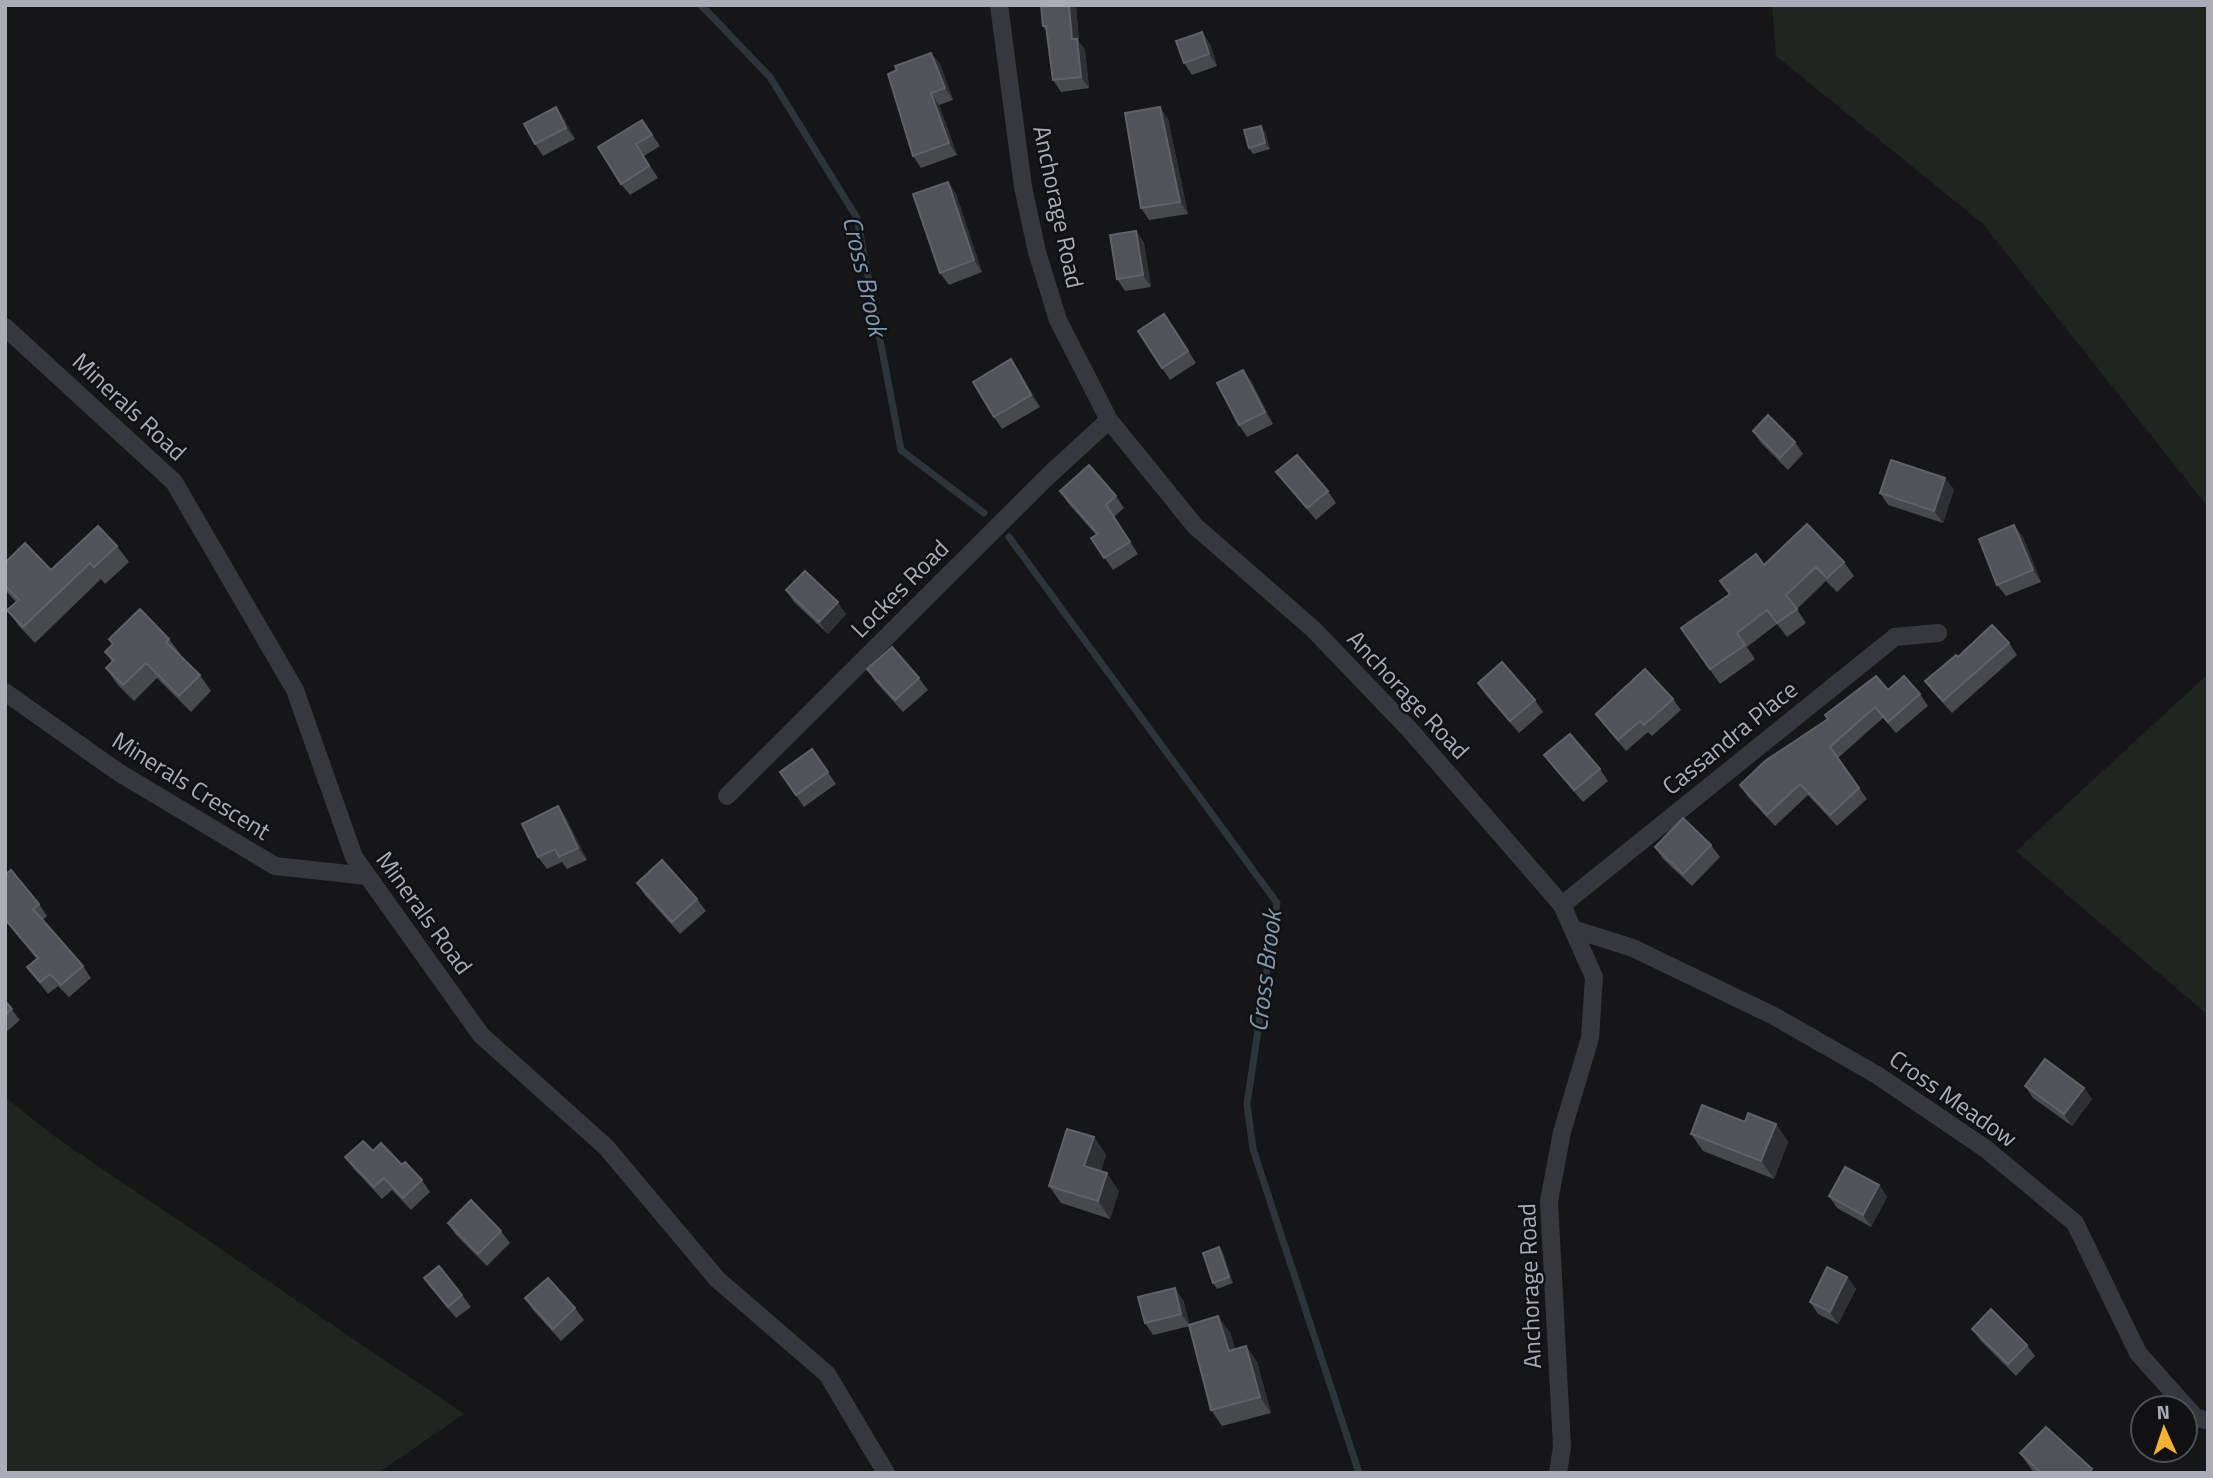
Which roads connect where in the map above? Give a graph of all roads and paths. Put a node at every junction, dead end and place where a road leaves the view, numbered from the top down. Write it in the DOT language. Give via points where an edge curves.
graph roads {
  1 [pos="999,5"];
  2 [pos="5,327"];
  3 [pos="1109,420"];
  4 [pos="1938,633"];
  5 [pos="5,692"];
  6 [pos="727,796"];
  7 [pos="368,876"];
  8 [pos="1562,905"];
  9 [pos="1573,929"];
  10 [pos="2208,1421"];
  11 [pos="886,1473"];
  12 [pos="1558,1473"];
  1 -- 3 [label="street, Anchorage Road" via="1023,187 1037,251 1058,320"];
  2 -- 7 [label="street, Minerals Road" via="174,482 295,690 354,858"];
  3 -- 6 [label="street, Lockes Road"];
  3 -- 8 [label="street, Anchorage Road" via="1195,526 1312,629 1410,730"];
  4 -- 8 [label="street, Cassandra Place" via="1895,637"];
  5 -- 7 [label="street, Minerals Crescent" via="118,772 275,866"];
  7 -- 11 [label="street, Minerals Road" via="481,1035 606,1146 717,1279 827,1374"];
  8 -- 9 [label="street, Anchorage Road"];
  9 -- 10 [label="street, Cross Meadow" via="1633,948 1774,1016 1877,1075 1986,1149 2075,1223 2138,1353 2194,1417"];
  9 -- 12 [label="street, Anchorage Road" via="1594,976 1590,1038 1562,1132 1549,1201 1562,1447"];
}
